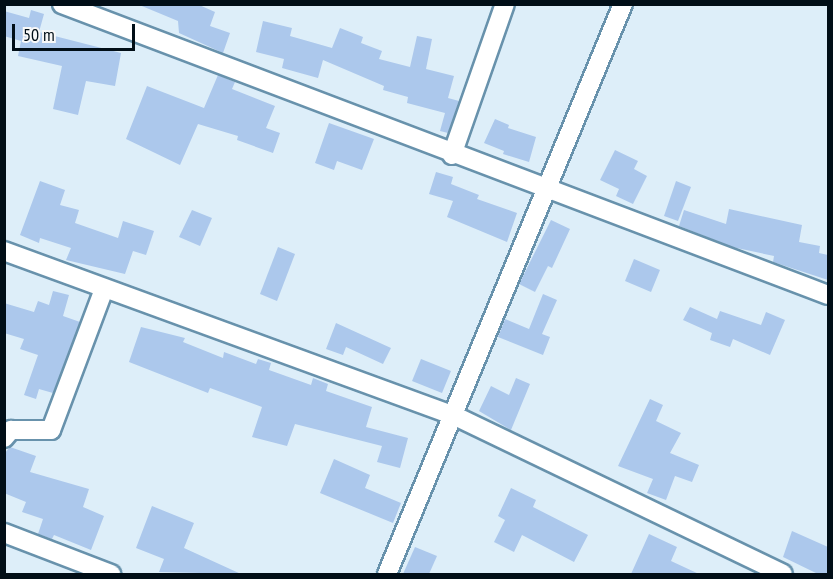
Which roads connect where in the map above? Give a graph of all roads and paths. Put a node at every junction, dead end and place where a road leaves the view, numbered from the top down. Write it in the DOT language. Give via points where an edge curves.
graph roads {
  1 [pos="62,4"];
  2 [pos="505,4"];
  3 [pos="624,4"];
  4 [pos="452,154"];
  5 [pos="546,189"];
  6 [pos="4,251"];
  7 [pos="104,289"];
  8 [pos="828,296"];
  9 [pos="453,415"];
  10 [pos="4,438"];
  11 [pos="4,533"];
  12 [pos="111,574"];
  13 [pos="387,574"];
  14 [pos="783,574"];
  1 -- 4 [label="street"];
  2 -- 4 [label="street"];
  3 -- 5 [label="street"];
  4 -- 5 [label="street"];
  5 -- 8 [label="street"];
  5 -- 9 [label="street"];
  6 -- 7 [label="street"];
  7 -- 9 [label="street"];
  7 -- 10 [label="street" via="51,430 11,430"];
  9 -- 13 [label="street"];
  9 -- 14 [label="street"];
  11 -- 12 [label="street"];
}
